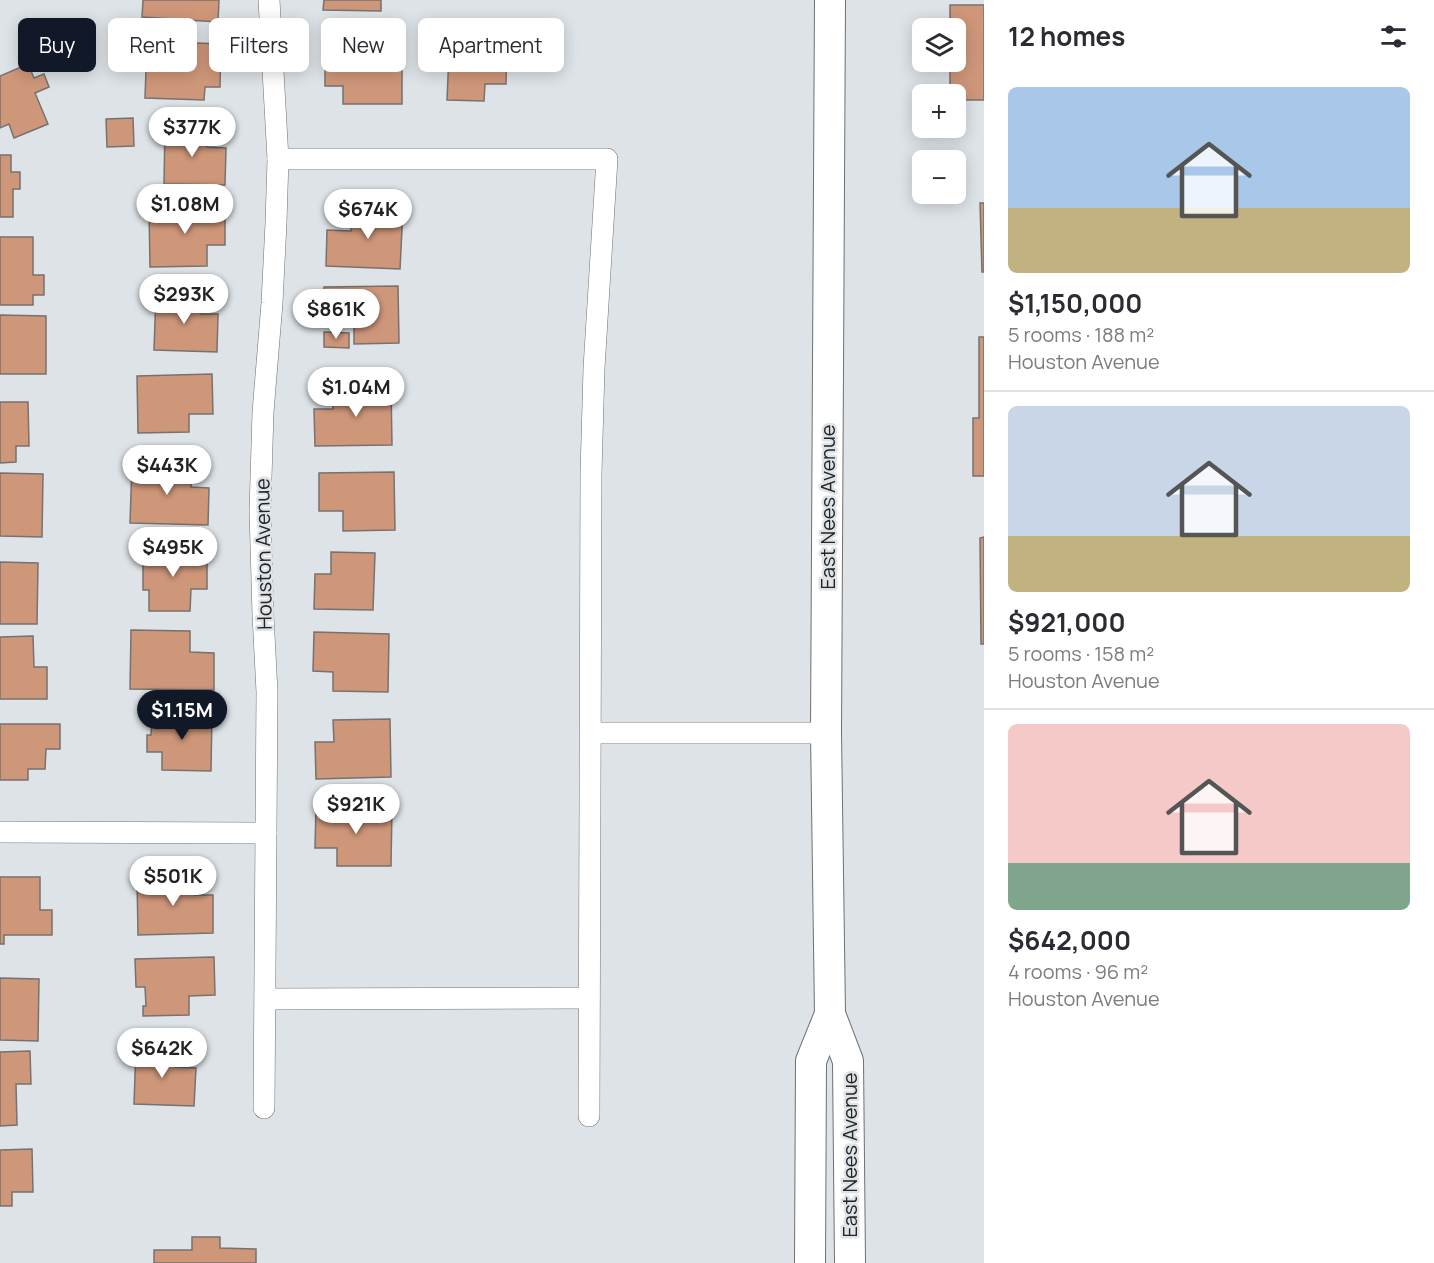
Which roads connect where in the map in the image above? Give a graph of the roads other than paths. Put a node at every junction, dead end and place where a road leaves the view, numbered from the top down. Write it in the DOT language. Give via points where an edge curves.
graph roads {
  1 [pos="269,0"];
  2 [pos="830,0"];
  3 [pos="278,159"];
  4 [pos="591,733"];
  5 [pos="826,734"];
  6 [pos="0,832"];
  7 [pos="266,832"];
  8 [pos="589,998"];
  9 [pos="266,999"];
  10 [pos="830,1014"];
  11 [pos="264,1108"];
  12 [pos="589,1116"];
  13 [pos="810,1263"];
  14 [pos="850,1263"];
  1 -- 3 [label="street, Houston Avenue"];
  2 -- 5 [label="main road, East Nees Avenue"];
  3 -- 4 [label="street" via="607,159 591,474"];
  3 -- 7 [label="street, Houston Avenue" via="260,511 267,692"];
  4 -- 5 [label="street"];
  4 -- 8 [label="street"];
  5 -- 10 [label="main road, East Nees Avenue"];
  6 -- 7 [label="street"];
  7 -- 9 [label="street, Houston Avenue"];
  8 -- 9 [label="street"];
  8 -- 12 [label="street"];
  9 -- 11 [label="street, Houston Avenue"];
  10 -- 13 [label="main road, East Nees Avenue" via="811,1061"];
  10 -- 14 [label="main road, East Nees Avenue" via="848,1061"];
}
